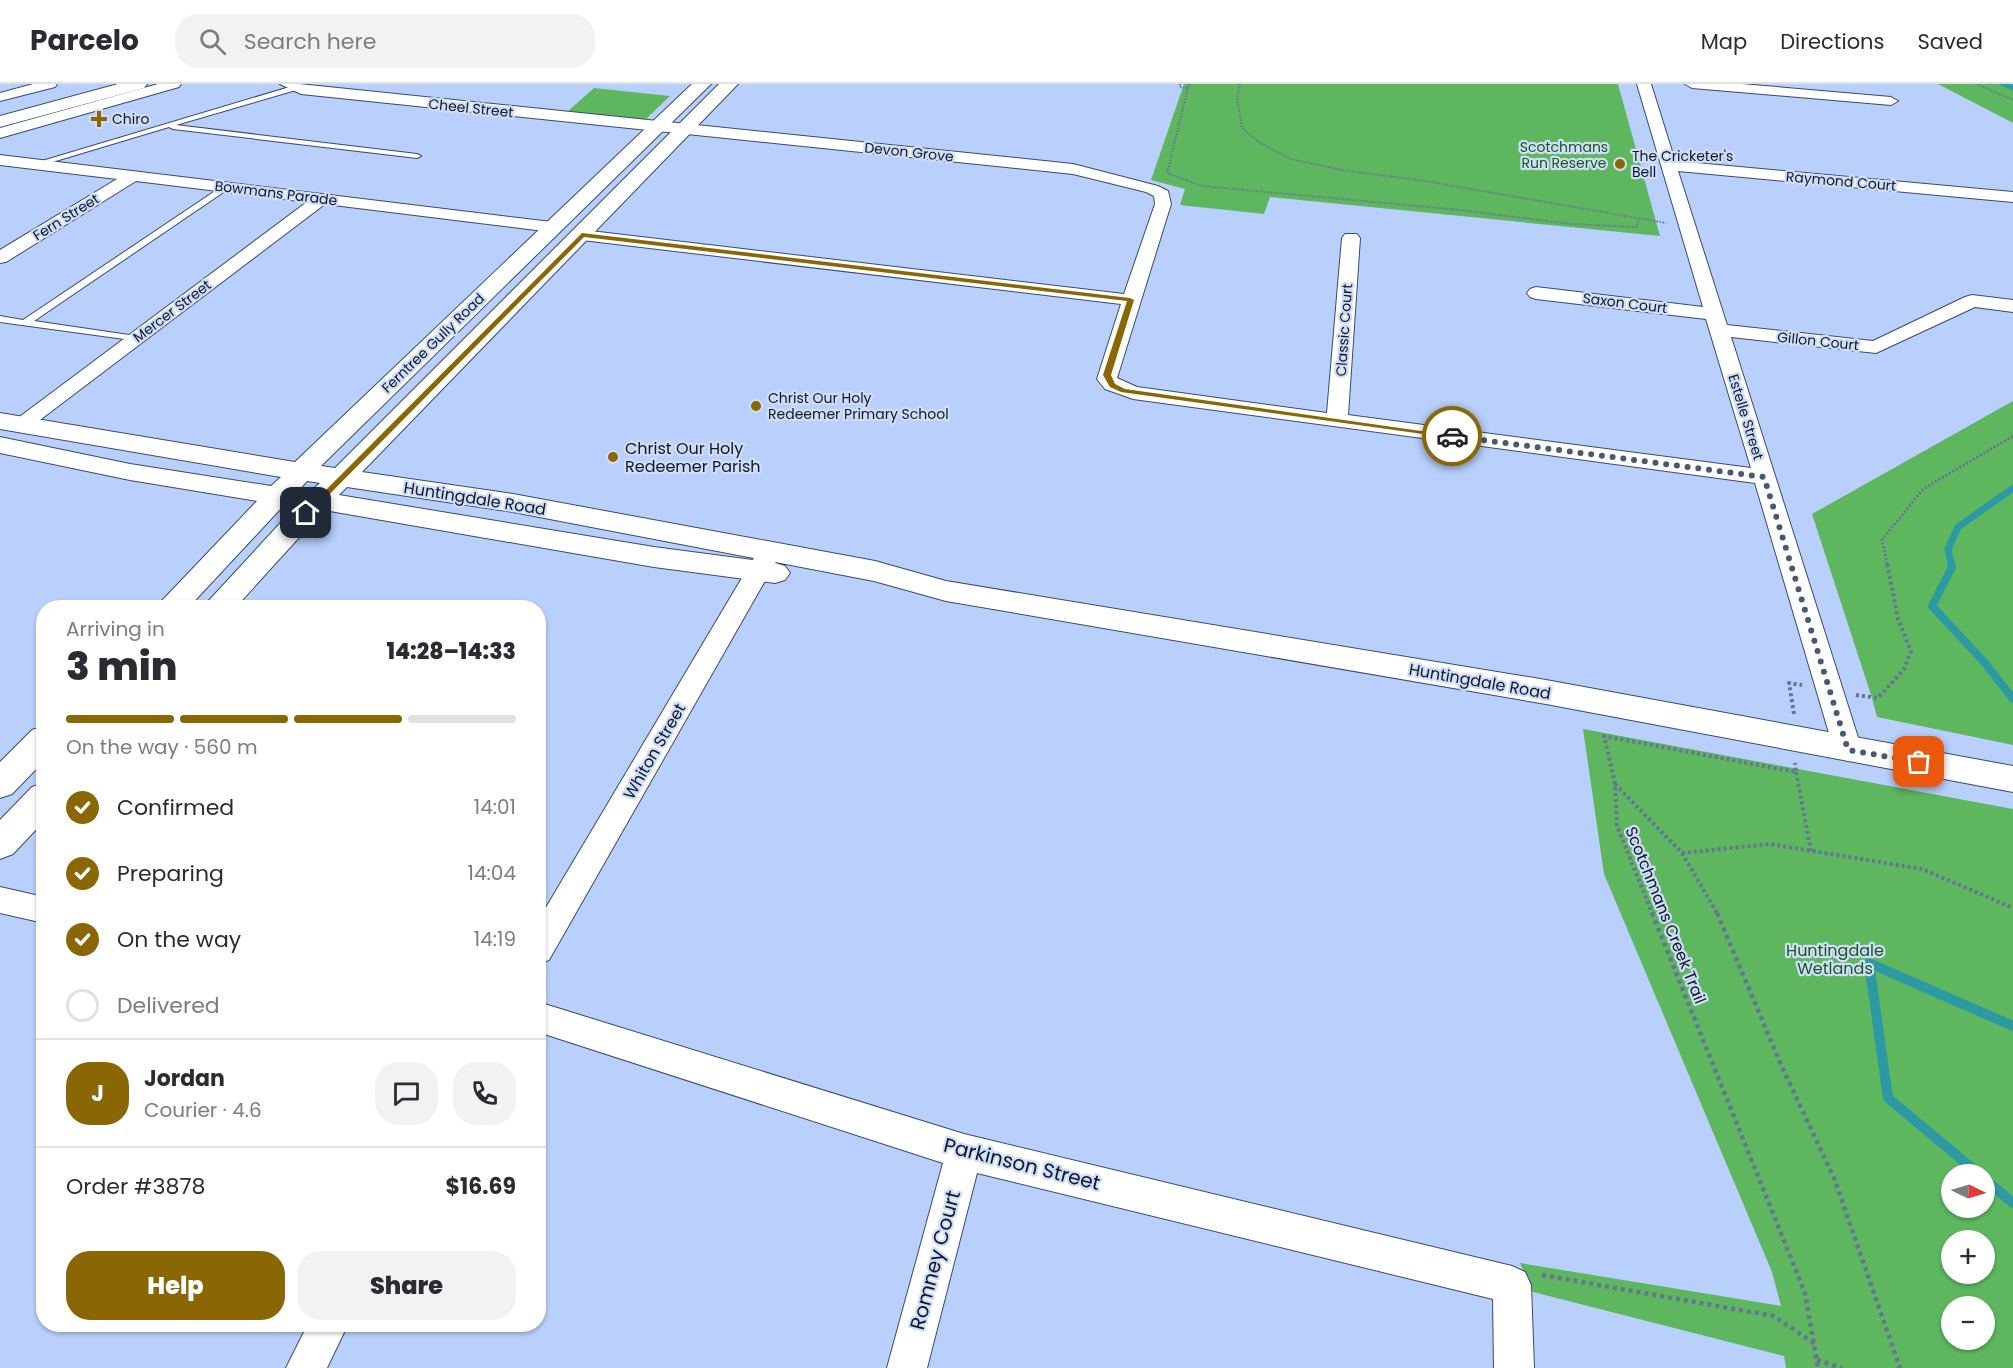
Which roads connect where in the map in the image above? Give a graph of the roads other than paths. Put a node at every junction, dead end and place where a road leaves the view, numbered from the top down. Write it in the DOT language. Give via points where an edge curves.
graph roads {
  1 [pos="50,84"];
  2 [pos="91,84"];
  3 [pos="138,84"];
  4 [pos="174,84"];
  5 [pos="702,84"];
  6 [pos="729,84"];
  7 [pos="1644,84"];
  8 [pos="1692,84"];
  9 [pos="290,86"];
  10 [pos="0,97"];
  11 [pos="1891,101"];
  12 [pos="0,109"];
  13 [pos="0,122"];
  14 [pos="168,126"];
  15 [pos="657,128"];
  16 [pos="684,130"];
  17 [pos="0,133"];
  18 [pos="417,156"];
  19 [pos="0,160"];
  20 [pos="36,164"];
  21 [pos="1669,165"];
  22 [pos="133,176"];
  23 [pos="227,187"];
  24 [pos="2013,197"];
  25 [pos="323,198"];
  26 [pos="552,227"];
  27 [pos="582,235"];
  28 [pos="0,236"];
  29 [pos="1351,238"];
  30 [pos="29,240"];
  31 [pos="0,258"];
  32 [pos="1536,293"];
  33 [pos="1130,300"];
  34 [pos="2013,306"];
  35 [pos="0,319"];
  36 [pos="1717,322"];
  37 [pos="25,323"];
  38 [pos="136,339"];
  39 [pos="1337,421"];
  40 [pos="11,423"];
  41 [pos="0,445"];
  42 [pos="301,471"];
  43 [pos="342,477"];
  44 [pos="1764,477"];
  45 [pos="277,495"];
  46 [pos="320,501"];
  47 [pos="764,561"];
  48 [pos="178,600"];
  49 [pos="225,600"];
  50 [pos="36,747"];
  51 [pos="1848,750"];
  52 [pos="2013,779"];
  53 [pos="0,784"];
  54 [pos="36,806"];
  55 [pos="0,844"];
  56 [pos="0,900"];
  57 [pos="36,908"];
  58 [pos="546,936"];
  59 [pos="546,1020"];
  60 [pos="964,1152"];
  61 [pos="325,1332"];
  62 [pos="306,1368"];
  63 [pos="907,1368"];
  64 [pos="1514,1368"];
  1 -- 10 [label="street"];
  2 -- 12 [label="main road"];
  3 -- 13 [label="main road"];
  4 -- 17 [label="street"];
  5 -- 15 [label="main road, Ferntree Gully Road"];
  6 -- 16 [label="main road, Ferntree Gully Road"];
  7 -- 21 [label="street, Estelle Street"];
  8 -- 11 [label="street"];
  9 -- 14 [label="lane"];
  9 -- 15 [label="street, Cheel Street"];
  14 -- 18 [label="lane"];
  14 -- 20 [label="lane"];
  15 -- 16 [label="street, Devon Grove"];
  15 -- 26 [label="main road, Ferntree Gully Road"];
  16 -- 27 [label="main road, Ferntree Gully Road"];
  16 -- 33 [label="street, Devon Grove" via="1073,169 1160,192 1163,204"];
  19 -- 20 [label="street, Bowmans Parade"];
  20 -- 22 [label="street, Bowmans Parade"];
  21 -- 24 [label="street, Raymond Court"];
  21 -- 36 [label="street, Estelle Street"];
  22 -- 23 [label="street, Bowmans Parade"];
  22 -- 30 [label="street, Fern Street"];
  23 -- 25 [label="street, Bowmans Parade"];
  23 -- 37 [label="lane"];
  25 -- 26 [label="street, Bowmans Parade"];
  25 -- 38 [label="street, Mercer Street"];
  26 -- 42 [label="main road, Ferntree Gully Road"];
  27 -- 33 [label="street"];
  27 -- 43 [label="main road, Ferntree Gully Road"];
  28 -- 30 [label="street"];
  29 -- 39 [label="street, Classic Court"];
  30 -- 31 [label="street, Fern Street"];
  32 -- 36 [label="street, Saxon Court"];
  33 -- 39 [label="street" via="1107,375 1109,382 1133,393"];
  34 -- 36 [label="street, Gillon Court" via="1972,301 1876,347"];
  35 -- 37 [label="lane"];
  36 -- 44 [label="street, Estelle Street"];
  37 -- 38 [label="lane"];
  38 -- 40 [label="street, Mercer Street"];
  39 -- 44 [label="street"];
  40 -- 42 [label="main road, Huntingdale Road"];
  41 -- 45 [label="main road, Huntingdale Road" via="130,472"];
  42 -- 43 [label="main road, Huntingdale Road"];
  42 -- 45 [label="main road, Ferntree Gully Road"];
  43 -- 46 [label="main road, Ferntree Gully Road"];
  43 -- 47 [label="main road, Huntingdale Road" via="513,503"];
  44 -- 51 [label="street, Estelle Street"];
  45 -- 46 [label="main road, Huntingdale Road"];
  45 -- 48 [label="main road, Ferntree Gully Road"];
  46 -- 47 [label="main road, Huntingdale Road" via="654,557"];
  46 -- 49 [label="main road, Ferntree Gully Road"];
  47 -- 51 [label="main road, Huntingdale Road" via="891,590 946,591 1546,692"];
  47 -- 58 [label="street, Whiton Street"];
  50 -- 53 [label="main road"];
  51 -- 52 [label="main road, Huntingdale Road"];
  54 -- 55 [label="main road"];
  56 -- 57 [label="street"];
  59 -- 60 [label="street, Parkinson Street"];
  60 -- 63 [label="street, Romney Court"];
  60 -- 64 [label="street, Parkinson Street" via="1512,1284"];
  61 -- 62 [label="street"];
}
